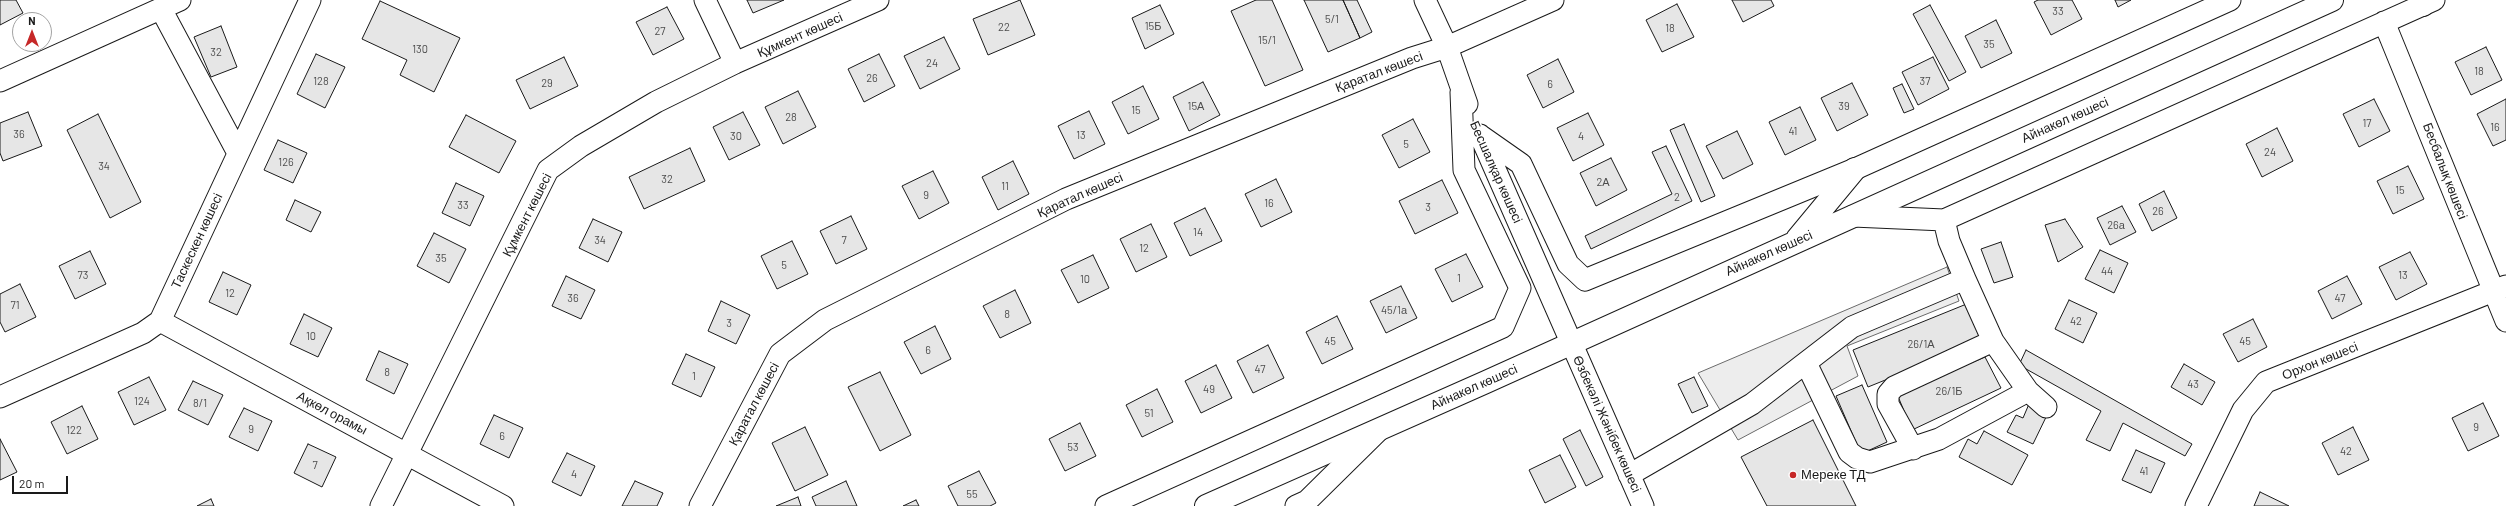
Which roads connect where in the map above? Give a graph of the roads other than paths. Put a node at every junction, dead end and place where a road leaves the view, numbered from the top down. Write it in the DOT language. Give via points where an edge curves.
graph roads {
  1 [pos="180,0"];
  2 [pos="310,0"];
  3 [pos="705,0"];
  4 [pos="878,0"];
  5 [pos="1425,0"];
  6 [pos="1553,0"];
  7 [pos="2230,0"];
  8 [pos="2332,0"];
  9 [pos="2428,2"];
  10 [pos="161,9"];
  11 [pos="2384,22"];
  12 [pos="1447,47"];
  13 [pos="734,63"];
  14 [pos="0,81"];
  15 [pos="1461,92"];
  16 [pos="1481,136"];
  17 [pos="238,153"];
  18 [pos="1855,168"];
  19 [pos="1853,216"];
  20 [pos="1944,220"];
  21 [pos="1795,242"];
  22 [pos="1966,279"];
  23 [pos="2499,289"];
  24 [pos="160,321"];
  25 [pos="2506,321"];
  26 [pos="1993,341"];
  27 [pos="1571,342"];
  28 [pos="1806,363"];
  29 [pos="2028,391"];
  30 [pos="0,397"];
  31 [pos="2046,407"];
  32 [pos="1381,428"];
  33 [pos="1913,449"];
  34 [pos="408,454"];
  35 [pos="1629,475"];
  36 [pos="381,506"];
  37 [pos="503,506"];
  38 [pos="700,506"];
  39 [pos="1106,506"];
  40 [pos="1206,506"];
  41 [pos="1296,506"];
  42 [pos="1643,506"];
  43 [pos="2196,506"];
  1 -- 10 [label="street"];
  2 -- 17 [label="street, Таскескен көшесі"];
  3 -- 13 [label="street"];
  4 -- 13 [label="street, Құмкент көшесі"];
  5 -- 12 [label="street, Бесшалқар көшесі"];
  6 -- 12 [label="street, Қаратал көшесі"];
  7 -- 18 [label="street"];
  8 -- 19 [label="main road, Айнакөл көшесі"];
  9 -- 11 [label="street"];
  10 -- 14 [label="street"];
  10 -- 17 [label="street"];
  11 -- 20 [label="street"];
  11 -- 23 [label="street, Бесбалық көшесі" via="2394,40"];
  12 -- 15 [label="street, Бесшалқар көшесі"];
  12 -- 38 [label="street, Қаратал көшесі" via="1404,61 1066,199 825,320 780,354"];
  13 -- 34 [label="street, Құмкент көшесі" via="656,102 581,146 548,170"];
  15 -- 16 [label="street, Бесшалқар көшесі"];
  15 -- 39 [label="street" via="1464,170 1520,288 1503,327"];
  16 -- 18 [label="street" via="1521,164 1568,264 1585,280"];
  16 -- 27 [label="street, Бесшалқар көшесі"];
  17 -- 24 [label="street, Таскескен көшесі"];
  18 -- 21 [label="main road"];
  19 -- 20 [label="street"];
  19 -- 21 [label="main road, Айнакөл көшесі"];
  20 -- 22 [label="street" via="1949,241"];
  21 -- 27 [label="main road, Айнакөл көшесі"];
  22 -- 26 [label="street"];
  22 -- 28 [label="street" via="1852,327"];
  23 -- 25 [label="street, Бесбалық көшесі"];
  23 -- 43 [label="street, Орхон көшесі" via="2266,382 2243,410"];
  24 -- 30 [label="street, Таскескен көшесі" via="143,334"];
  24 -- 34 [label="street, Ақкөл орамы"];
  26 -- 29 [label="street"];
  26 -- 33 [label="street" via="1894,387 1888,394 1888,404"];
  27 -- 32 [label="main road, Айнакөл көшесі"];
  27 -- 35 [label="street, Өзбекәлі Жәнібек көшесі"];
  28 -- 33 [label="street" via="1849,452 1870,462"];
  28 -- 35 [label="street" via="1752,404"];
  29 -- 31 [label="street"];
  29 -- 33 [label="street" via="1939,439"];
  32 -- 40 [label="main road, Айнакөл көшесі"];
  32 -- 41 [label="street" via="1307,501"];
  34 -- 36 [label="street, Құмкент көшесі"];
  34 -- 37 [label="street, Ақкөл орамы"];
  35 -- 42 [label="street, Өзбекәлі Жәнібек көшесі"];
}
